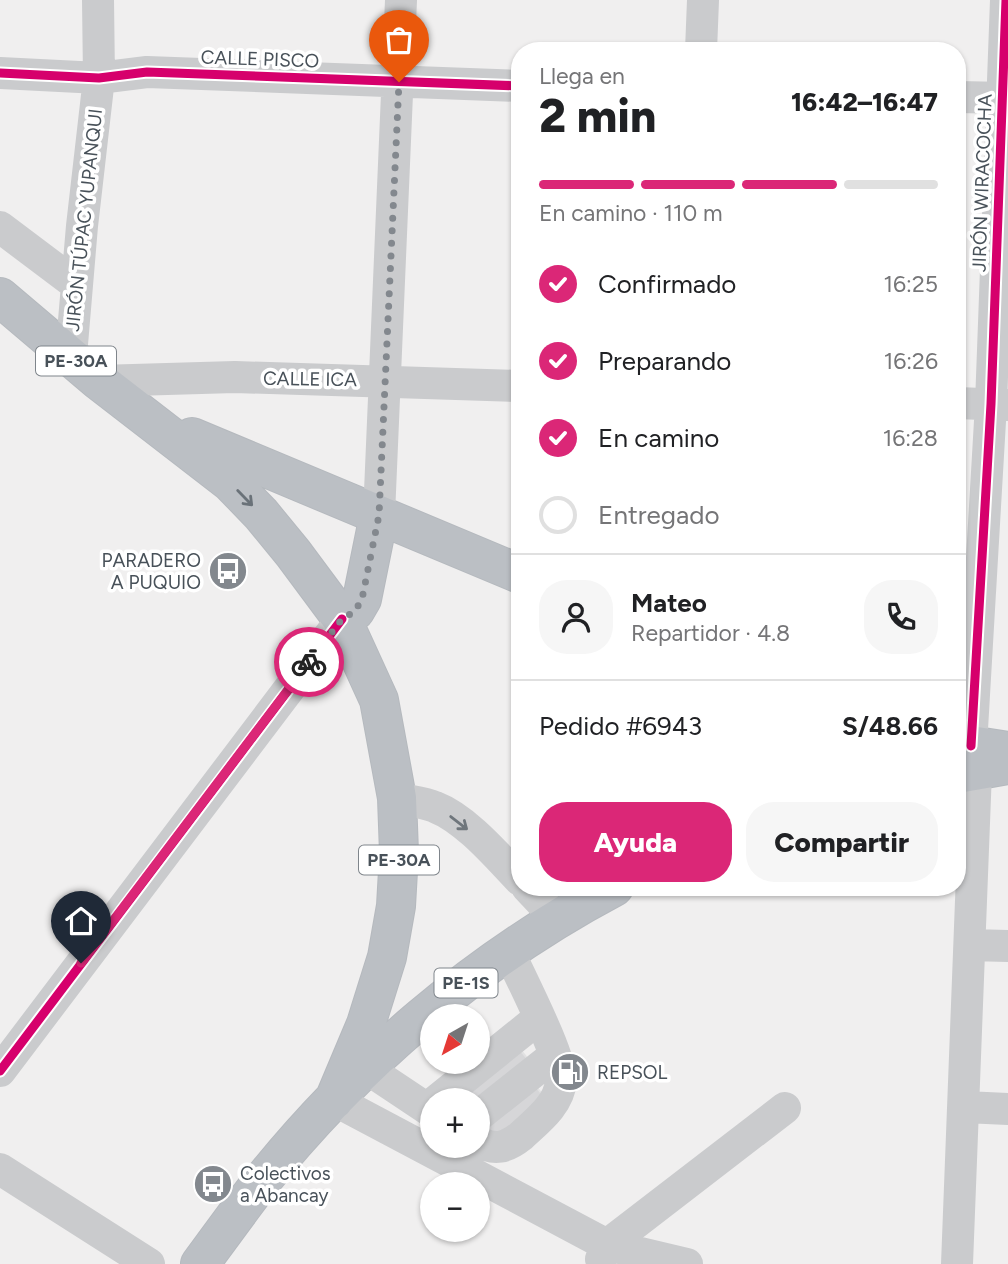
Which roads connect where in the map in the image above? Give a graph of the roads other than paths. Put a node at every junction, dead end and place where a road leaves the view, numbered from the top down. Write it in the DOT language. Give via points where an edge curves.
graph roads {
  1 [pos="99,0"];
  2 [pos="401,0"];
  3 [pos="703,0"];
  4 [pos="1006,0"];
  5 [pos="702,42"];
  6 [pos="0,73"];
  7 [pos="99,78"];
  8 [pos="399,82"];
  9 [pos="511,86"];
  10 [pos="966,97"];
  11 [pos="1006,98"];
  12 [pos="0,227"];
  13 [pos="77,285"];
  14 [pos="0,297"];
  15 [pos="85,368"];
  16 [pos="385,381"];
  17 [pos="511,386"];
  18 [pos="966,403"];
  19 [pos="999,405"];
  20 [pos="154,423"];
  21 [pos="379,515"];
  22 [pos="511,571"];
  23 [pos="342,619"];
  24 [pos="1008,751"];
  25 [pos="974,760"];
  26 [pos="397,798"];
  27 [pos="511,871"];
  28 [pos="535,896"];
  29 [pos="599,896"];
  30 [pos="559,921"];
  31 [pos="970,945"];
  32 [pos="1008,946"];
  33 [pos="509,952"];
  34 [pos="539,1018"];
  35 [pos="555,1055"];
  36 [pos="366,1068"];
  37 [pos="0,1071"];
  38 [pos="454,1088"];
  39 [pos="420,1099"];
  40 [pos="334,1100"];
  41 [pos="490,1106"];
  42 [pos="965,1107"];
  43 [pos="785,1108"];
  44 [pos="1008,1109"];
  45 [pos="420,1141"];
  46 [pos="490,1145"];
  47 [pos="451,1158"];
  48 [pos="0,1169"];
  49 [pos="472,1172"];
  50 [pos="490,1184"];
  51 [pos="603,1254"];
  52 [pos="149,1264"];
  53 [pos="200,1264"];
  54 [pos="687,1264"];
  55 [pos="957,1264"];
  1 -- 7 [label="street, JIRÓN TÚPAC YUPANQUI"];
  2 -- 8 [label="street"];
  3 -- 5 [label="street"];
  4 -- 11 [label="street, JIRÓN WIRACOCHA"];
  6 -- 7 [label="street, CALLE PISCO"];
  7 -- 8 [label="street, CALLE PISCO" via="147,72"];
  7 -- 13 [label="street, JIRÓN TÚPAC YUPANQUI"];
  8 -- 9 [label="street, CALLE PISCO"];
  8 -- 16 [label="street"];
  10 -- 11 [label="street"];
  11 -- 19 [label="street, JIRÓN WIRACOCHA"];
  12 -- 13 [label="street"];
  13 -- 15 [label="street, JIRÓN TÚPAC YUPANQUI"];
  14 -- 15 [label="highway, PE-30A"];
  15 -- 16 [label="street, CALLE ICA"];
  15 -- 20 [label="highway, PE-30A"];
  16 -- 17 [label="street, CALLE ICA"];
  16 -- 21 [label="street"];
  18 -- 19 [label="street"];
  19 -- 25 [label="street, JIRÓN WIRACOCHA"];
  20 -- 21 [label="highway, PE-30A"];
  20 -- 23 [label="highway, PE-30A, one-way" via="261,514"];
  21 -- 22 [label="highway"];
  21 -- 23 [label="highway" via="362,599 355,611"];
  23 -- 26 [label="highway, PE-30A" via="379,700"];
  23 -- 37 [label="street"];
  24 -- 25 [label="highway"];
  25 -- 31 [label="street, JIRÓN WIRACOCHA"];
  26 -- 27 [label="street, one-way" via="435,807 452,817"];
  26 -- 40 [label="highway, PE-30A" via="396,906 387,957 366,1024"];
  28 -- 30 [label="street"];
  29 -- 30 [label="highway, PE-1S"];
  30 -- 33 [label="highway, PE-1S"];
  31 -- 32 [label="street"];
  31 -- 42 [label="street, JIRÓN WIRACOCHA"];
  33 -- 34 [label="street"];
  33 -- 36 [label="highway, PE-1S" via="446,997"];
  34 -- 35 [label="street"];
  34 -- 38 [label="street"];
  35 -- 41 [label="street"];
  35 -- 46 [label="street" via="561,1080 554,1101 514,1141"];
  36 -- 39 [label="street"];
  36 -- 40 [label="highway, PE-1S"];
  40 -- 45 [label="street"];
  40 -- 53 [label="highway, PE-1S" via="258,1186"];
  42 -- 44 [label="street"];
  42 -- 55 [label="street, JIRÓN WIRACOCHA"];
  43 -- 51 [label="street"];
  47 -- 49 [label="street"];
  48 -- 52 [label="street"];
  50 -- 51 [label="street"];
  51 -- 54 [label="street"];
}
